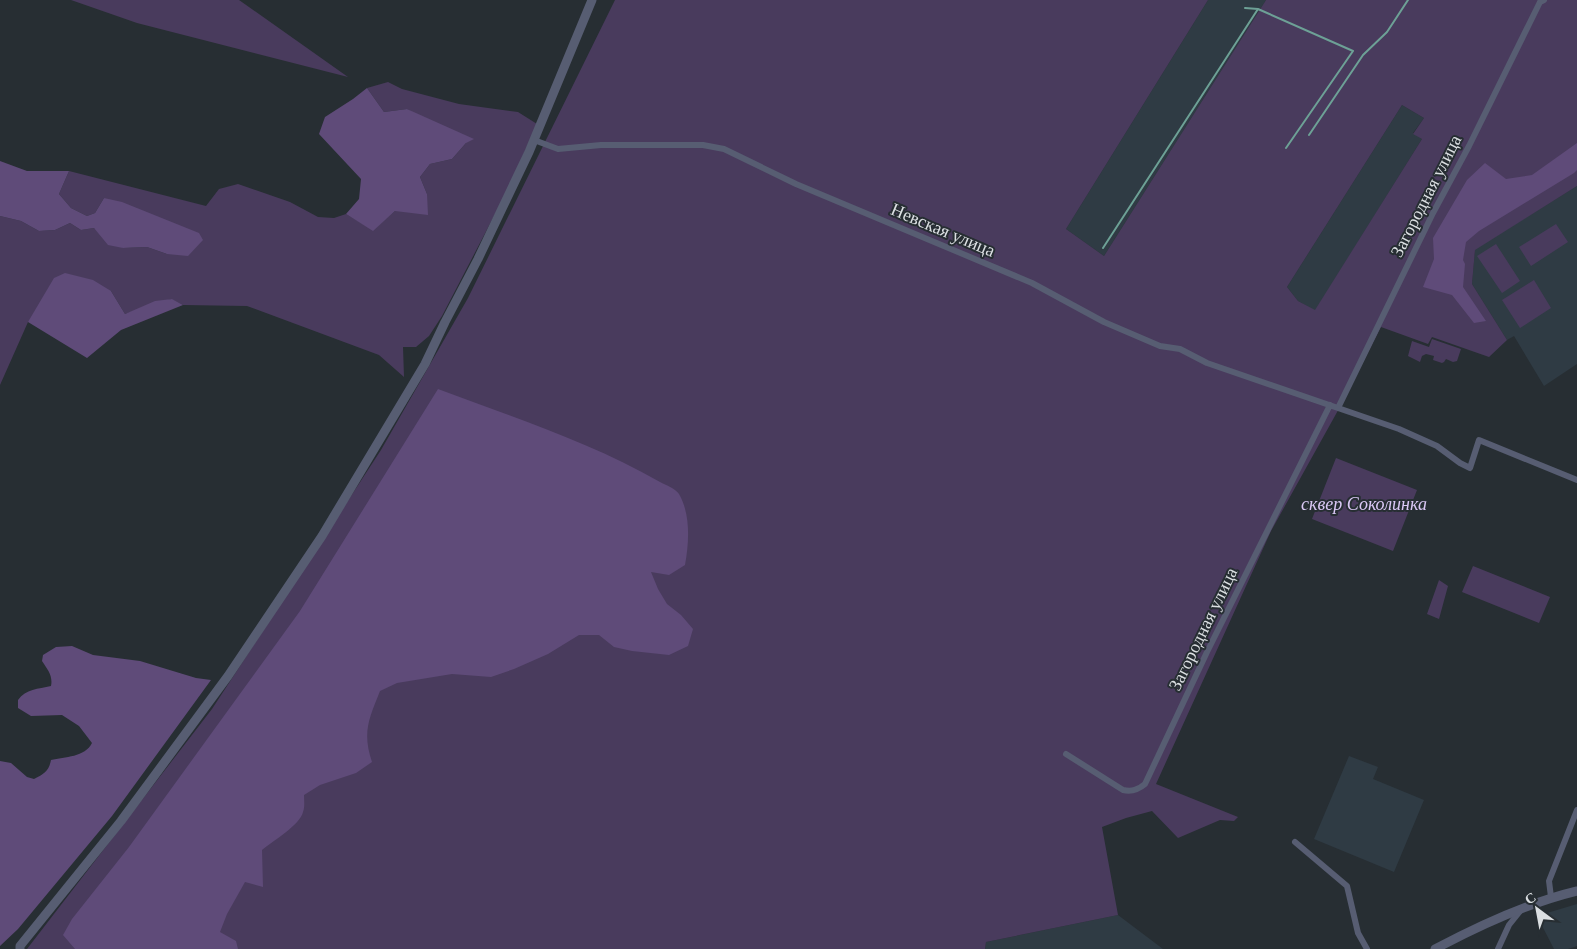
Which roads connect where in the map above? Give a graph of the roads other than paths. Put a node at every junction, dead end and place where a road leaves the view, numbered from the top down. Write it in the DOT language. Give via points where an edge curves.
graph roads {
  1 [pos="592,0"];
  2 [pos="1544,0"];
  3 [pos="534,140"];
  4 [pos="1330,405"];
  5 [pos="1338,408"];
  6 [pos="1577,480"];
  7 [pos="1066,754"];
  8 [pos="1577,810"];
  9 [pos="1295,842"];
  10 [pos="1577,891"];
  11 [pos="1551,897"];
  12 [pos="1522,908"];
  13 [pos="20,949"];
  14 [pos="1367,949"];
  15 [pos="1435,949"];
  16 [pos="1498,949"];
  1 -- 3 [label="street"];
  2 -- 5 [label="street, Загородная улица" via="1540,2 1433,213"];
  3 -- 4 [label="street, Невская улица" via="558,149 601,145 703,145 724,149 796,184 1032,283 1104,322 1160,346 1180,349 1207,363"];
  3 -- 13 [label="street" via="425,364 322,536 228,676"];
  4 -- 5 [label="street, Невская улица"];
  4 -- 7 [label="street, Загородная улица" via="1145,784 1139,789 1123,790"];
  5 -- 6 [label="street, Невская улица" via="1425,440 1470,468 1478,440"];
  8 -- 11 [label="street" via="1549,881"];
  9 -- 14 [label="street" via="1347,886 1358,934"];
  10 -- 11 [label="street"];
  11 -- 12 [label="street"];
  12 -- 15 [label="street"];
  12 -- 16 [label="street" via="1509,925"];
}
